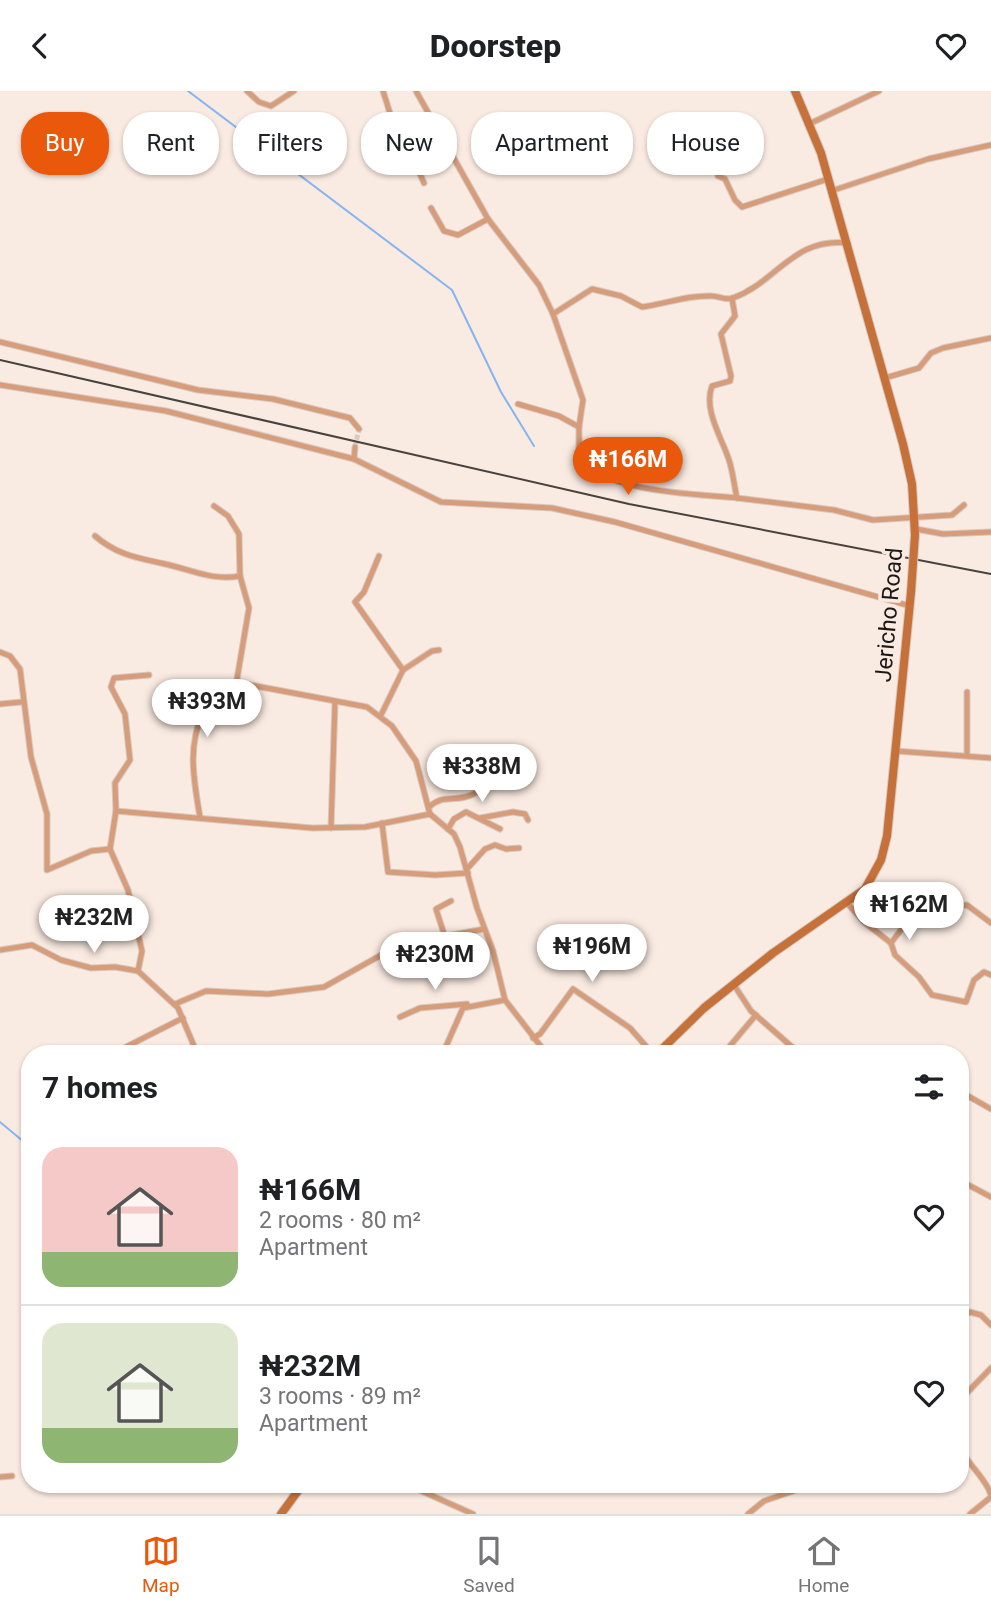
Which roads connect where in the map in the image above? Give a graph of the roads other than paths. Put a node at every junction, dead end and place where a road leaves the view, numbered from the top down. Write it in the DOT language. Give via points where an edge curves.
graph roads {
  1 [pos="247,91"];
  2 [pos="294,91"];
  3 [pos="383,91"];
  4 [pos="416,91"];
  5 [pos="795,91"];
  6 [pos="879,91"];
  7 [pos="809,124"];
  8 [pos="991,145"];
  9 [pos="718,176"];
  10 [pos="828,179"];
  11 [pos="424,183"];
  12 [pos="831,191"];
  13 [pos="431,208"];
  14 [pos="488,219"];
  15 [pos="848,243"];
  16 [pos="732,298"];
  17 [pos="553,314"];
  18 [pos="991,338"];
  19 [pos="0,342"];
  20 [pos="885,378"];
  21 [pos="0,385"];
  22 [pos="518,404"];
  23 [pos="579,427"];
  24 [pos="359,429"];
  25 [pos="355,447"];
  26 [pos="354,459"];
  27 [pos="737,498"];
  28 [pos="964,505"];
  29 [pos="214,506"];
  30 [pos="915,519"];
  31 [pos="916,532"];
  32 [pos="991,532"];
  33 [pos="95,536"];
  34 [pos="379,556"];
  35 [pos="240,576"];
  36 [pos="910,606"];
  37 [pos="439,650"];
  38 [pos="0,652"];
  39 [pos="403,670"];
  40 [pos="149,675"];
  41 [pos="240,683"];
  42 [pos="967,692"];
  43 [pos="22,702"];
  44 [pos="335,702"];
  45 [pos="0,704"];
  46 [pos="381,715"];
  47 [pos="896,751"];
  48 [pos="968,754"];
  49 [pos="991,758"];
  50 [pos="503,764"];
  51 [pos="430,810"];
  52 [pos="116,811"];
  53 [pos="200,817"];
  54 [pos="480,818"];
  55 [pos="527,820"];
  56 [pos="382,823"];
  57 [pos="331,828"];
  58 [pos="500,828"];
  59 [pos="448,829"];
  60 [pos="519,848"];
  61 [pos="110,849"];
  62 [pos="468,871"];
  63 [pos="451,901"];
  64 [pos="846,903"];
  65 [pos="991,923"];
  66 [pos="484,929"];
  67 [pos="445,937"];
  68 [pos="891,943"];
  69 [pos="0,950"];
  70 [pos="138,971"];
  71 [pos="991,975"];
  72 [pos="734,985"];
  73 [pos="505,1000"];
  74 [pos="175,1004"];
  75 [pos="481,1004"];
  76 [pos="756,1015"];
  77 [pos="400,1017"];
  78 [pos="183,1018"];
  79 [pos="533,1038"];
  80 [pos="135,1044"];
  81 [pos="194,1045"];
  82 [pos="447,1045"];
  83 [pos="539,1045"];
  84 [pos="645,1045"];
  85 [pos="666,1045"];
  86 [pos="731,1045"];
  87 [pos="790,1045"];
  88 [pos="969,1097"];
  89 [pos="991,1109"];
  90 [pos="969,1185"];
  91 [pos="991,1197"];
  92 [pos="969,1313"];
  93 [pos="991,1325"];
  94 [pos="991,1368"];
  95 [pos="969,1391"];
  96 [pos="969,1463"];
  97 [pos="12,1476"];
  98 [pos="0,1477"];
  99 [pos="296,1493"];
  100 [pos="426,1493"];
  101 [pos="788,1493"];
  102 [pos="991,1496"];
  103 [pos="281,1514"];
  104 [pos="473,1514"];
  105 [pos="748,1514"];
  106 [pos="970,1514"];
  1 -- 2 [label="street" via="271,106"];
  3 -- 11 [label="street" via="394,126"];
  4 -- 14 [label="street"];
  5 -- 7 [label="street, Jericho Road"];
  6 -- 7 [label="street"];
  7 -- 10 [label="street, Jericho Road"];
  8 -- 12 [label="street" via="928,159"];
  9 -- 10 [label="street" via="725,179 742,207"];
  10 -- 12 [label="street, Jericho Road"];
  12 -- 15 [label="street, Jericho Road"];
  13 -- 14 [label="street" via="444,231 458,235"];
  14 -- 17 [label="street" via="539,285"];
  15 -- 16 [label="street" via="829,242 795,253 753,288"];
  15 -- 20 [label="street, Jericho Road"];
  16 -- 17 [label="street" via="685,296 642,307 592,289"];
  16 -- 27 [label="street" via="735,316 721,334 730,381 712,386 710,394"];
  17 -- 23 [label="street" via="583,400"];
  18 -- 20 [label="street" via="943,348 931,353 919,368"];
  19 -- 24 [label="street" via="198,390 273,399 350,418"];
  20 -- 30 [label="street, Jericho Road" via="904,445"];
  21 -- 26 [label="street" via="166,411"];
  22 -- 23 [label="street" via="559,415"];
  23 -- 27 [label="street" via="579,454 596,473 637,485"];
  25 -- 26 [label="street"];
  26 -- 36 [label="street" via="441,502 541,507 615,522"];
  27 -- 30 [label="street" via="834,510 873,520"];
  28 -- 30 [label="street" via="951,515"];
  29 -- 35 [label="street" via="228,516 239,534"];
  30 -- 31 [label="street, Jericho Road"];
  31 -- 32 [label="street"];
  31 -- 36 [label="street, Jericho Road, bridge"];
  33 -- 35 [label="street" via="135,560 214,579"];
  34 -- 39 [label="street" via="355,603"];
  35 -- 41 [label="street" via="249,608 236,676"];
  36 -- 47 [label="street, Jericho Road"];
  37 -- 39 [label="street"];
  38 -- 43 [label="street" via="20,669"];
  39 -- 46 [label="street"];
  40 -- 52 [label="street" via="111,681 111,691 123,706 130,739 129,765 115,783"];
  41 -- 44 [label="street"];
  41 -- 53 [label="street" via="228,709 203,713 194,735 192,759"];
  42 -- 48 [label="street"];
  43 -- 45 [label="street"];
  43 -- 61 [label="street" via="47,814 47,870 91,851"];
  44 -- 46 [label="street" via="367,707"];
  44 -- 57 [label="street"];
  46 -- 51 [label="street" via="412,753"];
  47 -- 48 [label="street"];
  47 -- 64 [label="street, Jericho Road" via="881,860 865,889"];
  48 -- 49 [label="street"];
  50 -- 51 [label="street" via="474,793 439,798"];
  51 -- 56 [label="street"];
  51 -- 59 [label="street"];
  52 -- 53 [label="street"];
  52 -- 61 [label="street"];
  53 -- 57 [label="street"];
  54 -- 55 [label="street" via="513,812 524,814"];
  54 -- 58 [label="street"];
  54 -- 59 [label="street" via="466,812"];
  56 -- 57 [label="street"];
  56 -- 62 [label="street" via="388,872 435,875"];
  59 -- 62 [label="street"];
  60 -- 62 [label="street" via="495,845 485,849"];
  61 -- 70 [label="street" via="128,890 142,951"];
  62 -- 66 [label="street"];
  63 -- 67 [label="street" via="436,909"];
  64 -- 68 [label="street"];
  64 -- 72 [label="street, Jericho Road"];
  65 -- 68 [label="street" via="967,905 925,906 916,910"];
  66 -- 67 [label="street"];
  66 -- 73 [label="street"];
  67 -- 74 [label="street" via="399,945 324,987 268,994 201,992"];
  68 -- 71 [label="street" via="895,955 927,990 940,997 966,1002 978,976 984,972"];
  69 -- 70 [label="street" via="33,945 83,966"];
  70 -- 74 [label="street"];
  72 -- 76 [label="street"];
  72 -- 85 [label="street, Jericho Road"];
  73 -- 75 [label="street"];
  73 -- 79 [label="street"];
  74 -- 78 [label="street"];
  75 -- 77 [label="street" via="440,1005"];
  75 -- 82 [label="street" via="463,1008"];
  76 -- 86 [label="street"];
  76 -- 87 [label="street"];
  78 -- 80 [label="street"];
  78 -- 81 [label="street"];
  79 -- 83 [label="street"];
  79 -- 84 [label="street" via="573,989 630,1028"];
  88 -- 89 [label="street"];
  90 -- 91 [label="street"];
  92 -- 93 [label="street" via="981,1315"];
  94 -- 95 [label="street"];
  96 -- 102 [label="street"];
  97 -- 98 [label="street"];
  99 -- 103 [label="street"];
  100 -- 104 [label="street"];
  101 -- 105 [label="street" via="764,1501"];
  102 -- 106 [label="street"];
}
